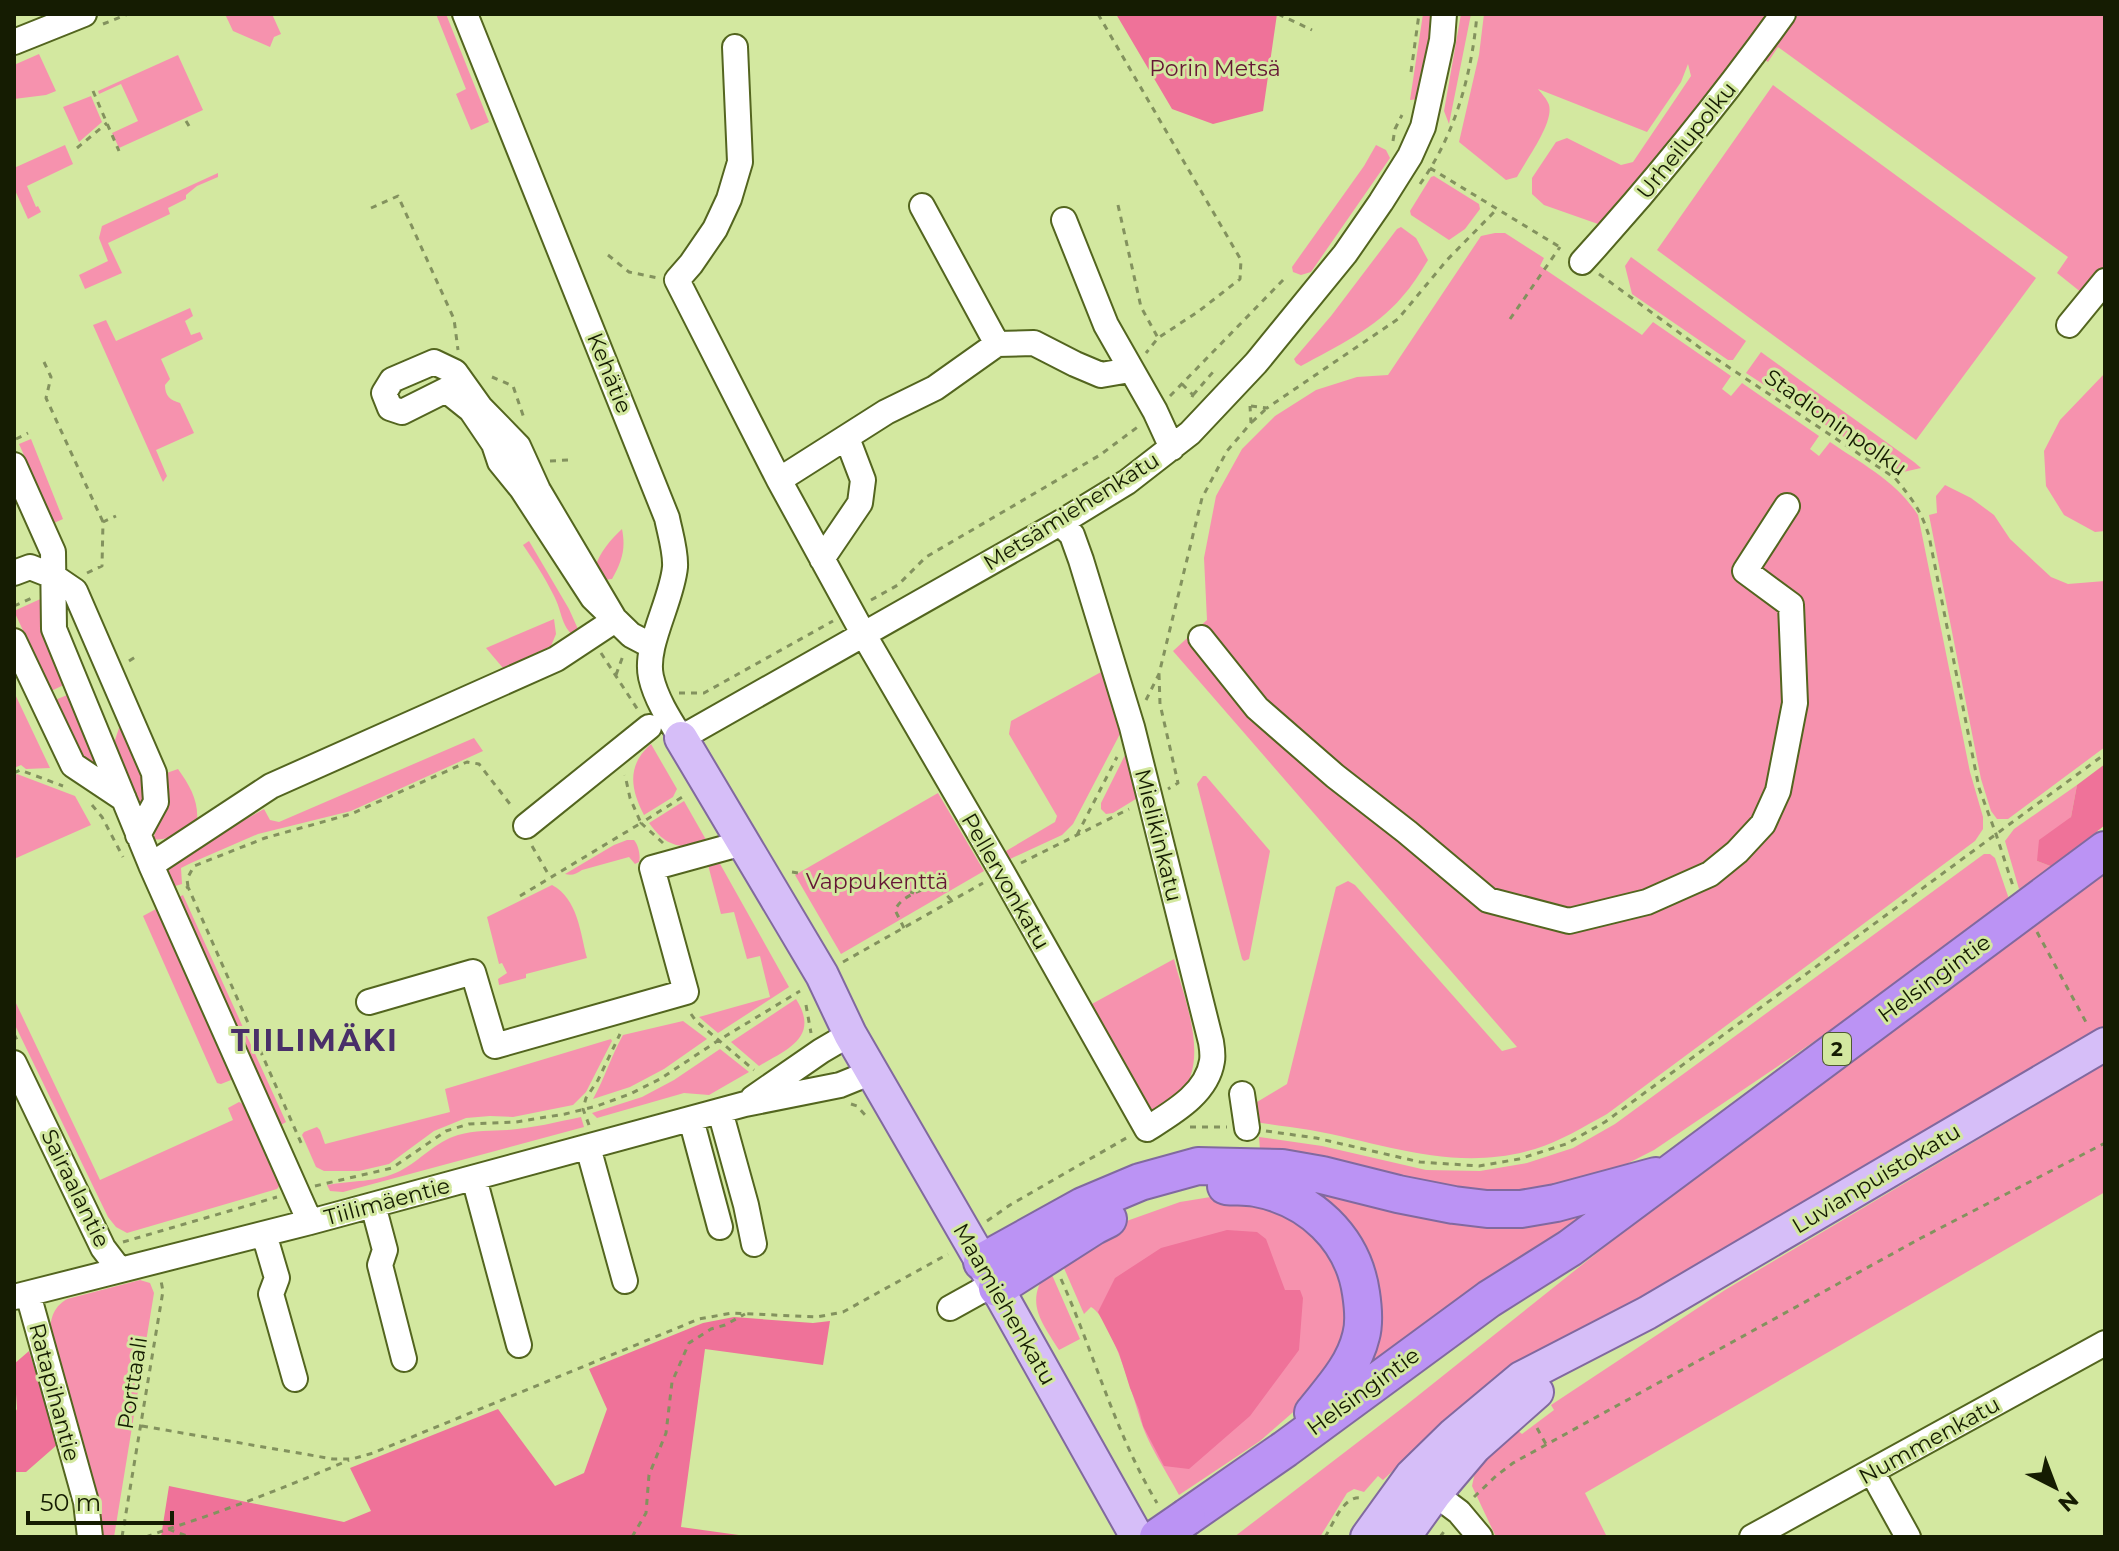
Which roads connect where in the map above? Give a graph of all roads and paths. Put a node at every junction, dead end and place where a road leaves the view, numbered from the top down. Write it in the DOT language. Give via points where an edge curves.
graph roads {
  1 [pos="84,14"];
  2 [pos="465,14"];
  3 [pos="1098,14"];
  4 [pos="1278,14"];
  5 [pos="1419,14"];
  6 [pos="1444,14"];
  7 [pos="1783,14"];
  8 [pos="1312,30"];
  9 [pos="14,42"];
  10 [pos="735,47"];
  11 [pos="1410,81"];
  12 [pos="93,91"];
  13 [pos="1402,114"];
  14 [pos="186,121"];
  15 [pos="107,123"];
  16 [pos="189,126"];
  17 [pos="77,148"];
  18 [pos="119,151"];
  19 [pos="1402,152"];
  20 [pos="1118,205"];
  21 [pos="922,206"];
  22 [pos="371,208"];
  23 [pos="1498,208"];
  24 [pos="1064,220"];
  25 [pos="1560,247"];
  26 [pos="608,255"];
  27 [pos="1582,262"];
  28 [pos="1285,278"];
  29 [pos="677,280"];
  30 [pos="2105,281"];
  31 [pos="1510,319"];
  32 [pos="2069,325"];
  33 [pos="1158,338"];
  34 [pos="997,344"];
  35 [pos="44,362"];
  36 [pos="459,362"];
  37 [pos="1130,370"];
  38 [pos="1213,372"];
  39 [pos="492,377"];
  40 [pos="1193,395"];
  41 [pos="1267,408"];
  42 [pos="1155,411"];
  43 [pos="1251,423"];
  44 [pos="28,433"];
  45 [pos="510,436"];
  46 [pos="847,438"];
  47 [pos="16,439"];
  48 [pos="1172,448"];
  49 [pos="569,460"];
  50 [pos="540,462"];
  51 [pos="14,465"];
  52 [pos="779,480"];
  53 [pos="1787,506"];
  54 [pos="103,522"];
  55 [pos="1060,523"];
  56 [pos="822,559"];
  57 [pos="14,573"];
  58 [pos="53,576"];
  59 [pos="851,612"];
  60 [pos="633,634"];
  61 [pos="864,635"];
  62 [pos="1201,638"];
  63 [pos="14,641"];
  64 [pos="1159,674"];
  65 [pos="616,675"];
  66 [pos="661,704"];
  67 [pos="649,727"];
  68 [pos="1132,727"];
  69 [pos="681,738"];
  70 [pos="620,752"];
  71 [pos="2105,754"];
  72 [pos="14,773"];
  73 [pos="63,786"];
  74 [pos="687,794"];
  75 [pos="1150,798"];
  76 [pos="124,799"];
  77 [pos="89,801"];
  78 [pos="641,823"];
  79 [pos="526,826"];
  80 [pos="1996,834"];
  81 [pos="138,835"];
  82 [pos="1077,835"];
  83 [pos="743,843"];
  84 [pos="2105,850"];
  85 [pos="681,858"];
  86 [pos="140,867"];
  87 [pos="788,871"];
  88 [pos="1002,872"];
  89 [pos="550,877"];
  90 [pos="188,887"];
  91 [pos="914,893"];
  92 [pos="520,896"];
  93 [pos="2016,898"];
  94 [pos="952,901"];
  95 [pos="2032,923"];
  96 [pos="904,928"];
  97 [pos="837,966"];
  98 [pos="799,991"];
  99 [pos="678,994"];
  100 [pos="369,1002"];
  101 [pos="629,1008"];
  102 [pos="850,1034"];
  103 [pos="2099,1039"];
  104 [pos="719,1040"];
  105 [pos="14,1063"];
  106 [pos="757,1072"];
  107 [pos="872,1072"];
  108 [pos="1242,1094"];
  109 [pos="745,1104"];
  110 [pos="583,1109"];
  111 [pos="720,1111"];
  112 [pos="691,1119"];
  113 [pos="1187,1128"];
  114 [pos="1247,1128"];
  115 [pos="1147,1129"];
  116 [pos="589,1136"];
  117 [pos="2105,1143"];
  118 [pos="1673,1171"];
  119 [pos="474,1178"];
  120 [pos="296,1192"];
  121 [pos="373,1205"];
  122 [pos="310,1222"];
  123 [pos="981,1225"];
  124 [pos="720,1227"];
  125 [pos="264,1234"];
  126 [pos="130,1241"];
  127 [pos="754,1244"];
  128 [pos="1570,1248"];
  129 [pos="1049,1255"];
  130 [pos="157,1260"];
  131 [pos="119,1269"];
  132 [pos="981,1272"];
  133 [pos="625,1281"];
  134 [pos="21,1295"];
  135 [pos="950,1308"];
  136 [pos="747,1313"];
  137 [pos="2105,1343"];
  138 [pos="519,1345"];
  139 [pos="404,1359"];
  140 [pos="295,1379"];
  141 [pos="1533,1422"];
  142 [pos="142,1426"];
  143 [pos="1547,1446"];
  144 [pos="1285,1449"];
  145 [pos="352,1459"];
  146 [pos="1872,1472"];
  147 [pos="1435,1494"];
  148 [pos="1362,1498"];
  149 [pos="1181,1528"];
  150 [pos="168,1529"];
  151 [pos="90,1537"];
  152 [pos="122,1537"];
  153 [pos="146,1537"];
  154 [pos="190,1537"];
  155 [pos="632,1537"];
  156 [pos="1137,1537"];
  157 [pos="1325,1537"];
  158 [pos="1367,1537"];
  159 [pos="1404,1537"];
  160 [pos="1440,1537"];
  161 [pos="1480,1537"];
  162 [pos="1752,1537"];
  163 [pos="1908,1537"];
  1 -- 9 [label="street"];
  2 -- 60 [label="street, Kehätie" via="667,518 675,565 666,609"];
  3 -- 33 [label="path" via="1241,260 1240,279"];
  4 -- 8 [label="path"];
  5 -- 11 [label="path"];
  6 -- 19 [label="street, Metsämiehenkatu" via="1423,127"];
  7 -- 27 [label="street, Urheilupolku" via="1742,72"];
  10 -- 29 [label="street" via="740,162 715,229"];
  12 -- 15 [label="path"];
  13 -- 19 [label="path" via="1392,139"];
  14 -- 16 [label="path"];
  15 -- 17 [label="path"];
  15 -- 18 [label="path"];
  19 -- 23 [label="path, Stadioninpolku"];
  19 -- 48 [label="street, Metsämiehenkatu" via="1372,215 1310,298 1226,397"];
  20 -- 33 [label="path" via="1141,307"];
  21 -- 34 [label="street"];
  22 -- 36 [label="path" via="398,196 454,319"];
  23 -- 25 [label="path, Stadioninpolku"];
  23 -- 41 [label="path" via="1398,319"];
  24 -- 37 [label="street"];
  25 -- 27 [label="path, Stadioninpolku"];
  25 -- 31 [label="path"];
  26 -- 29 [label="path" via="629,272"];
  27 -- 80 [label="path, Stadioninpolku" via="1895,478 1916,504 1929,536 1979,788"];
  28 -- 42 [label="path"];
  29 -- 52 [label="street, Pellervonkatu"];
  30 -- 32 [label="street"];
  33 -- 37 [label="path"];
  34 -- 37 [label="street" via="1034,343 1101,375"];
  34 -- 46 [label="street" via="935,388"];
  35 -- 54 [label="path" via="51,377 46,398"];
  37 -- 42 [label="street"];
  38 -- 40 [label="path"];
  39 -- 45 [label="path" via="513,386"];
  41 -- 43 [label="path"];
  41 -- 43 [label="path" via="1250,406"];
  42 -- 48 [label="street"];
  42 -- 59 [label="path" via="1100,455 926,557 898,585"];
  43 -- 64 [label="path" via="1227,451 1202,498"];
  44 -- 47 [label="path"];
  45 -- 45 [label="street" via="455,372 434,362 392,380 384,393 390,408 402,412 446,390"];
  45 -- 60 [label="street" via="585,567"];
  45 -- 60 [label="street" via="500,462 593,598"];
  46 -- 52 [label="street"];
  46 -- 56 [label="street" via="863,480 860,503"];
  48 -- 55 [label="street, Metsämiehenkatu"];
  49 -- 50 [label="path"];
  51 -- 58 [label="street" via="53,552"];
  52 -- 56 [label="street, Pellervonkatu"];
  53 -- 62 [label="street" via="1745,571 1791,605 1795,703 1778,791 1763,824 1710,874 1647,902 1569,921 1488,900 1257,708"];
  55 -- 61 [label="street, Metsämiehenkatu"];
  55 -- 68 [label="street, Mielikinkatu" via="1072,535 1081,560"];
  56 -- 59 [label="street, Pellervonkatu"];
  57 -- 58 [label="street" via="30,567"];
  58 -- 76 [label="street" via="54,629"];
  58 -- 81 [label="street" via="75,591 154,773 156,802"];
  59 -- 61 [label="street, Pellervonkatu"];
  59 -- 66 [label="path" via="704,693 680,693"];
  60 -- 65 [label="path"];
  60 -- 66 [label="street, Kehätie"];
  60 -- 86 [label="street" via="556,659 271,786"];
  61 -- 69 [label="street, Metsämiehenkatu"];
  61 -- 88 [label="street, Pellervonkatu"];
  63 -- 76 [label="street" via="73,765"];
  64 -- 68 [label="path"];
  64 -- 75 [label="path" via="1160,704 1178,783"];
  66 -- 69 [label="street, Kehätie"];
  67 -- 70 [label="street"];
  68 -- 75 [label="street, Mielikinkatu"];
  68 -- 82 [label="path"];
  69 -- 83 [label="main road"];
  70 -- 78 [label="path"];
  70 -- 79 [label="street"];
  71 -- 80 [label="path"];
  72 -- 73 [label="path" via="20,770"];
  74 -- 78 [label="path"];
  75 -- 82 [label="path"];
  75 -- 115 [label="street, Mielikinkatu" via="1212,1061 1194,1096"];
  76 -- 81 [label="street"];
  77 -- 86 [label="path"];
  78 -- 85 [label="path"];
  78 -- 89 [label="path"];
  79 -- 89 [label="path" via="530,844"];
  79 -- 90 [label="path" via="479,764 467,762 351,814 265,838 194,866"];
  80 -- 93 [label="path, Stadioninpolku"];
  80 -- 114 [label="path" via="1605,1122 1566,1144 1479,1166 1442,1165"];
  81 -- 86 [label="street"];
  82 -- 88 [label="path"];
  83 -- 85 [label="street"];
  83 -- 102 [label="main road" via="822,975"];
  84 -- 118 [label="highway, Helsingintie / 2"];
  85 -- 99 [label="street" via="652,868 686,992"];
  86 -- 120 [label="street"];
  87 -- 91 [label="path"];
  88 -- 94 [label="path"];
  88 -- 115 [label="street, Pellervonkatu"];
  89 -- 92 [label="path"];
  91 -- 94 [label="path" via="931,886"];
  91 -- 96 [label="path" via="895,910"];
  94 -- 96 [label="path"];
  95 -- 103 [label="path"];
  96 -- 97 [label="path"];
  98 -- 104 [label="path"];
  99 -- 101 [label="street"];
  99 -- 104 [label="path" via="696,1021"];
  100 -- 101 [label="street" via="473,972 495,1046"];
  101 -- 110 [label="path"];
  102 -- 107 [label="main road, Maamiehenkatu"];
  102 -- 109 [label="street, Tiilimäentie"];
  103 -- 147 [label="main road, Luvianpuistokatu" via="1647,1313 1521,1378 1454,1434"];
  104 -- 106 [label="path"];
  104 -- 110 [label="path" via="660,1079"];
  105 -- 131 [label="street, Sairaalantie" via="103,1248"];
  107 -- 109 [label="street, Tiilimäentie" via="840,1085"];
  107 -- 132 [label="main road, Maamiehenkatu"];
  108 -- 114 [label="street"];
  109 -- 111 [label="street, Tiilimäentie"];
  110 -- 116 [label="path"];
  110 -- 120 [label="path" via="516,1122 469,1124 446,1131 392,1168"];
  111 -- 112 [label="street, Tiilimäentie"];
  111 -- 127 [label="street"];
  112 -- 116 [label="street, Tiilimäentie"];
  112 -- 124 [label="street"];
  113 -- 114 [label="path"];
  115 -- 123 [label="path"];
  116 -- 119 [label="street, Tiilimäentie"];
  116 -- 133 [label="street"];
  117 -- 143 [label="path" via="1921,1238"];
  118 -- 128 [label="highway, Helsingintie / 2"];
  118 -- 132 [label="highway" via="1556,1203 1487,1209 1282,1168 1198,1166 1083,1206"];
  119 -- 121 [label="street, Tiilimäentie"];
  119 -- 138 [label="street"];
  120 -- 122 [label="street"];
  120 -- 126 [label="path"];
  121 -- 122 [label="street, Tiilimäentie"];
  121 -- 139 [label="street" via="385,1250 380,1265"];
  122 -- 125 [label="street, Tiilimäentie"];
  125 -- 130 [label="street, Tiilimäentie"];
  125 -- 140 [label="street" via="277,1278 271,1294"];
  128 -- 144 [label="highway, Helsingintie / 2" via="1489,1299"];
  128 -- 149 [label="highway, Helsingintie / 2" via="1506,1309"];
  129 -- 132 [label="highway"];
  129 -- 144 [label="highway" via="1148,1199 1225,1186 1281,1194 1322,1219 1352,1259 1363,1306 1362,1334 1350,1364"];
  129 -- 149 [label="path" via="1132,1454"];
  130 -- 131 [label="street, Tiilimäentie"];
  130 -- 142 [label="path, Porttaali" via="163,1291"];
  131 -- 134 [label="street, Tiilimäentie"];
  132 -- 135 [label="street"];
  132 -- 136 [label="path" via="817,1317"];
  132 -- 156 [label="main road, Maamiehenkatu"];
  134 -- 151 [label="street, Ratapihantie" via="86,1502"];
  136 -- 145 [label="path" via="699,1319"];
  136 -- 155 [label="path" via="689,1343 672,1382 666,1433 649,1475 646,1513"];
  137 -- 146 [label="street, Nummenkatu"];
  141 -- 143 [label="path"];
  142 -- 145 [label="path"];
  142 -- 152 [label="path, Porttaali"];
  143 -- 147 [label="path" via="1496,1476"];
  144 -- 149 [label="highway, Helsingintie / 2"];
  145 -- 150 [label="path"];
  146 -- 162 [label="street, Nummenkatu"];
  146 -- 163 [label="street"];
  147 -- 158 [label="main road, Luvianpuistokatu"];
  147 -- 159 [label="main road, Luvianpuistokatu"];
  147 -- 160 [label="path"];
  147 -- 161 [label="street"];
  148 -- 157 [label="path" via="1347,1501"];
  150 -- 153 [label="path"];
  150 -- 154 [label="path"];
}
